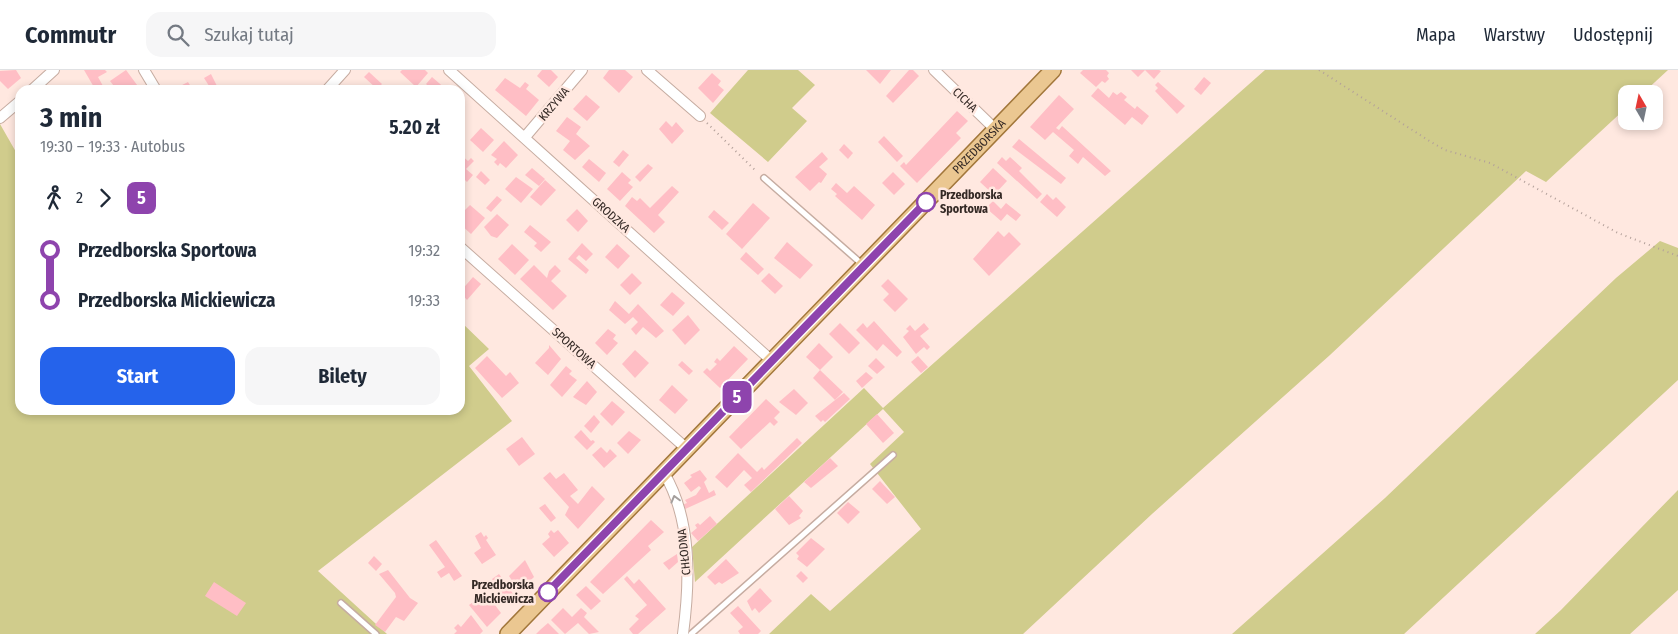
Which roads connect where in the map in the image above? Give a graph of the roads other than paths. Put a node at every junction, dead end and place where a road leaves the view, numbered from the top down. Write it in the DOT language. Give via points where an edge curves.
graph roads {
  1 [pos="54,70"];
  2 [pos="144,70"];
  3 [pos="345,70"];
  4 [pos="449,70"];
  5 [pos="582,70"];
  6 [pos="647,70"];
  7 [pos="934,70"];
  8 [pos="1053,70"];
  9 [pos="38,85"];
  10 [pos="153,85"];
  11 [pos="332,85"];
  12 [pos="15,104"];
  13 [pos="700,116"];
  14 [pos="0,118"];
  15 [pos="996,130"];
  16 [pos="525,137"];
  17 [pos="764,178"];
  18 [pos="465,252"];
  19 [pos="864,267"];
  20 [pos="772,361"];
  21 [pos="687,449"];
  22 [pos="893,455"];
  23 [pos="664,473"];
  24 [pos="341,604"];
  25 [pos="376,634"];
  26 [pos="508,634"];
  27 [pos="683,634"];
  28 [pos="691,634"];
  1 -- 9 [label="street"];
  2 -- 10 [label="street"];
  3 -- 11 [label="street"];
  4 -- 16 [label="street, GRODZKA"];
  5 -- 16 [label="street, KRZYWA"];
  6 -- 13 [label="street"];
  7 -- 15 [label="street, CICHA"];
  8 -- 15 [label="main road, PRZEDBORSKA"];
  12 -- 14 [label="street"];
  15 -- 19 [label="main road, PRZEDBORSKA"];
  16 -- 20 [label="street, GRODZKA"];
  17 -- 19 [label="lane"];
  18 -- 21 [label="street, SPORTOWA"];
  19 -- 20 [label="main road, PRZEDBORSKA"];
  20 -- 21 [label="main road, PRZEDBORSKA"];
  21 -- 23 [label="main road, PRZEDBORSKA"];
  22 -- 28 [label="lane"];
  23 -- 26 [label="main road, PRZEDBORSKA"];
  27 -- 23 [label="street, CHŁODNA, one-way" via="688,596 687,561 672,486"];
  24 -- 25 [label="lane"];
}
